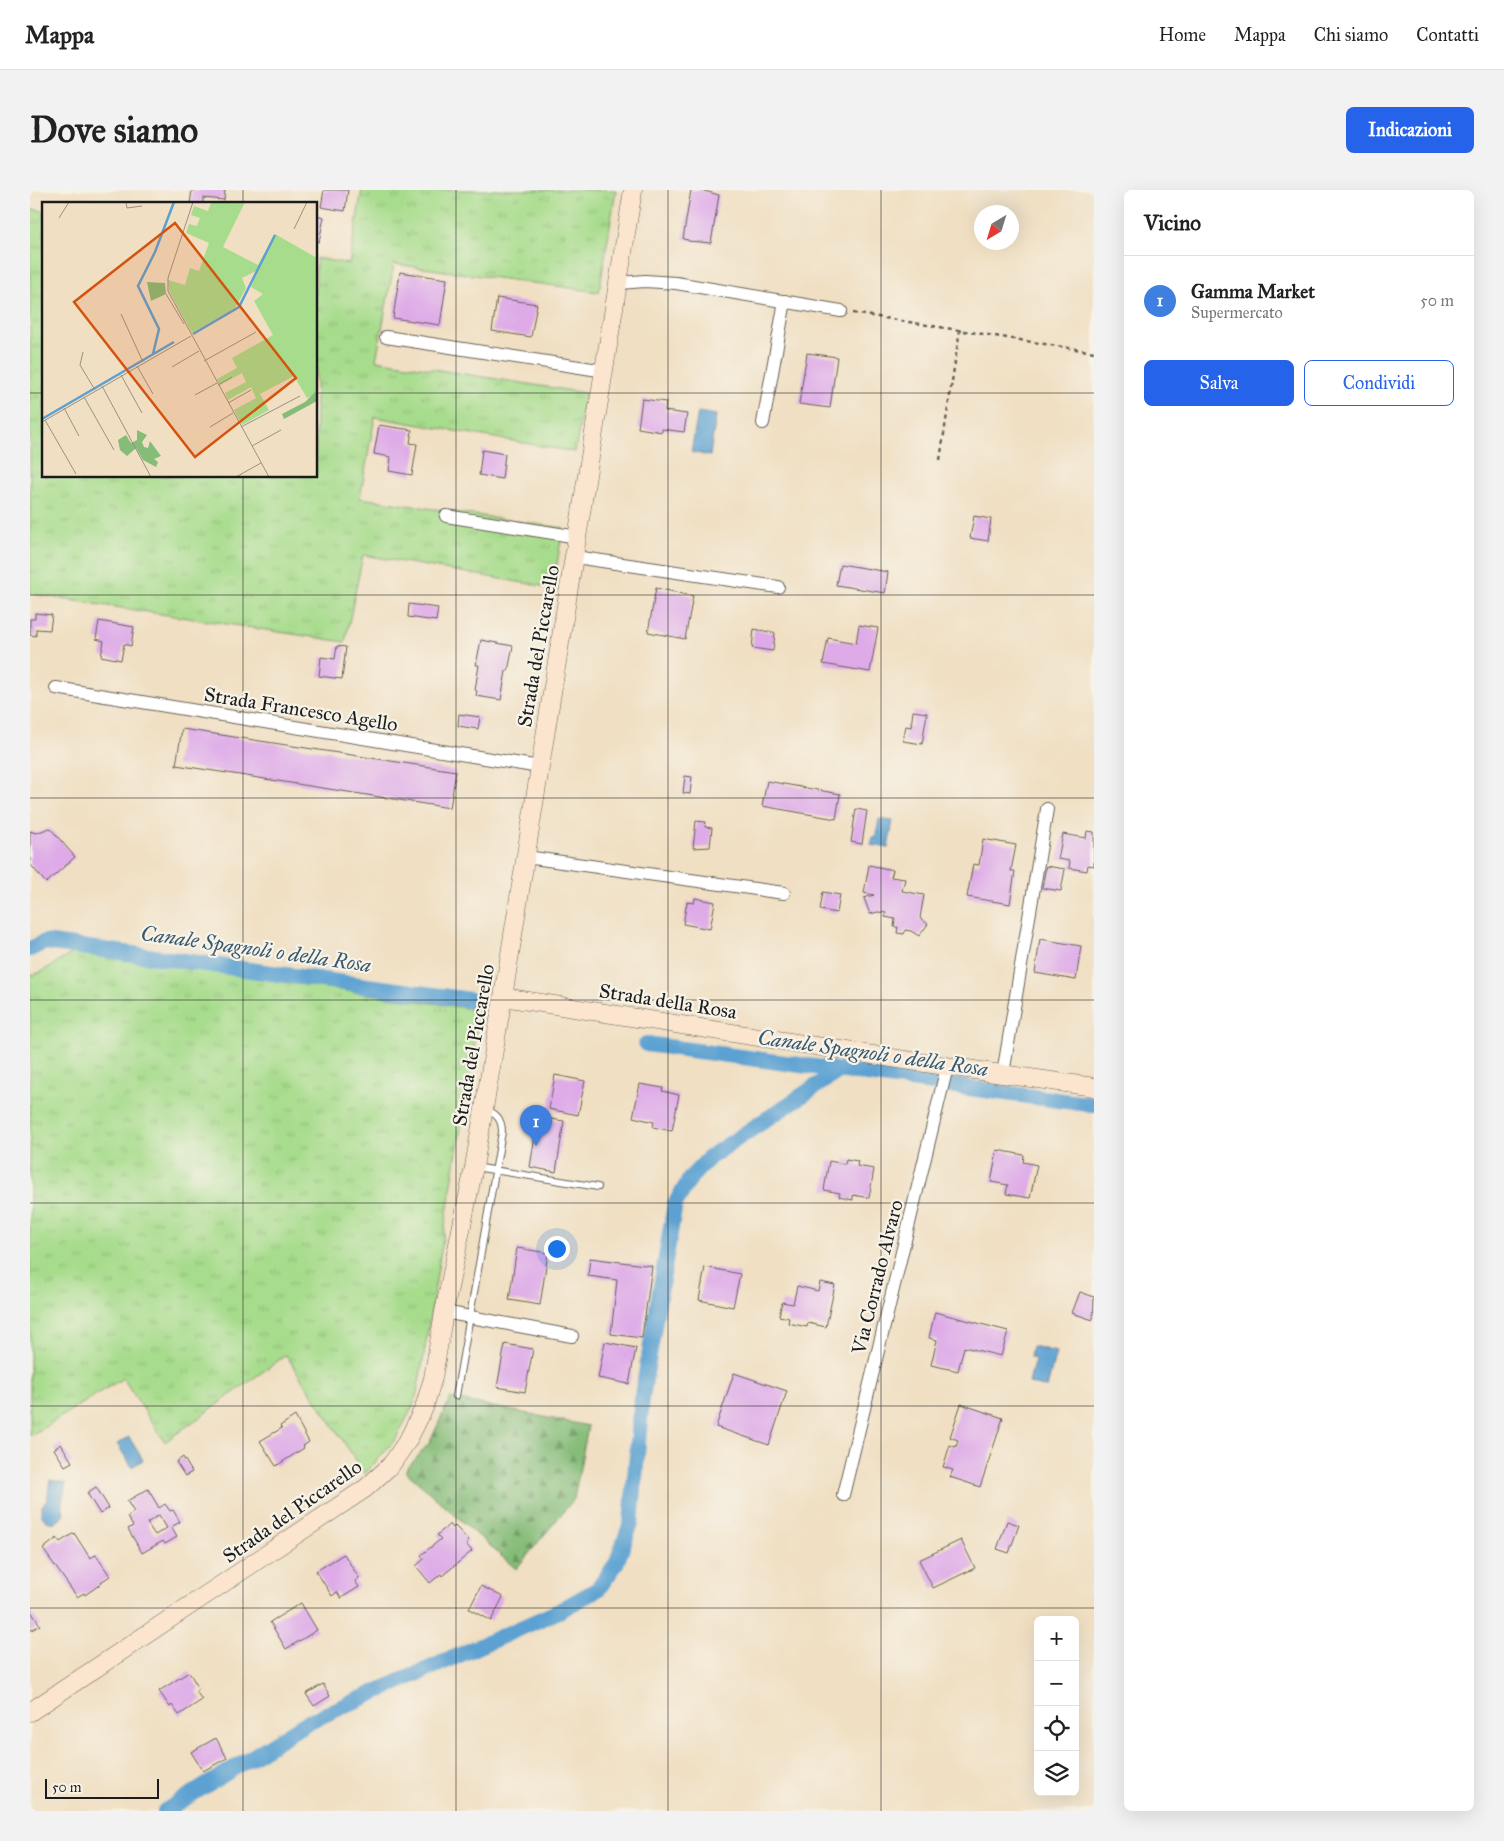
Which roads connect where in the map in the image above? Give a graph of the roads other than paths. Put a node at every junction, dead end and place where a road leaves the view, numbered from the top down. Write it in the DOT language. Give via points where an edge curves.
graph roads {
  1 [pos="633,190"];
  2 [pos="619,283"];
  3 [pos="785,301"];
  4 [pos="841,311"];
  5 [pos="386,337"];
  6 [pos="605,371"];
  7 [pos="763,423"];
  8 [pos="446,516"];
  9 [pos="578,537"];
  10 [pos="575,557"];
  11 [pos="778,586"];
  12 [pos="56,688"];
  13 [pos="540,767"];
  14 [pos="1047,809"];
  15 [pos="526,857"];
  16 [pos="784,893"];
  17 [pos="504,997"];
  18 [pos="948,1067"];
  19 [pos="1003,1074"];
  20 [pos="1094,1087"];
  21 [pos="484,1110"];
  22 [pos="474,1167"];
  23 [pos="495,1170"];
  24 [pos="598,1187"];
  25 [pos="444,1312"];
  26 [pos="470,1317"];
  27 [pos="572,1336"];
  28 [pos="456,1396"];
  29 [pos="843,1496"];
  30 [pos="30,1712"];
  1 -- 2 [label="street, Strada del Piccarello"];
  2 -- 3 [label="street" via="676,283"];
  2 -- 6 [label="street, Strada del Piccarello"];
  3 -- 4 [label="street"];
  3 -- 7 [label="street"];
  5 -- 6 [label="street"];
  6 -- 9 [label="street, Strada del Piccarello"];
  8 -- 9 [label="street"];
  9 -- 10 [label="street, Strada del Piccarello"];
  10 -- 11 [label="street"];
  10 -- 13 [label="street, Strada del Piccarello"];
  12 -- 13 [label="street, Strada Francesco Agello"];
  13 -- 15 [label="street, Strada del Piccarello"];
  14 -- 19 [label="street"];
  15 -- 16 [label="street"];
  15 -- 17 [label="street, Strada del Piccarello"];
  17 -- 18 [label="street, Strada della Rosa"];
  17 -- 21 [label="street, Strada del Piccarello"];
  18 -- 19 [label="street, Strada della Rosa"];
  18 -- 29 [label="street, Via Corrado Alvaro"];
  19 -- 20 [label="street, Strada della Rosa"];
  21 -- 22 [label="street, Strada del Piccarello"];
  21 -- 23 [label="lane" via="496,1114 502,1127"];
  22 -- 23 [label="lane"];
  22 -- 25 [label="street, Strada del Piccarello"];
  23 -- 24 [label="lane"];
  23 -- 26 [label="lane"];
  25 -- 26 [label="street"];
  25 -- 30 [label="street, Strada del Piccarello" via="433,1378 424,1408 404,1447 385,1470 350,1500"];
  26 -- 27 [label="street"];
  26 -- 28 [label="lane"];
}
